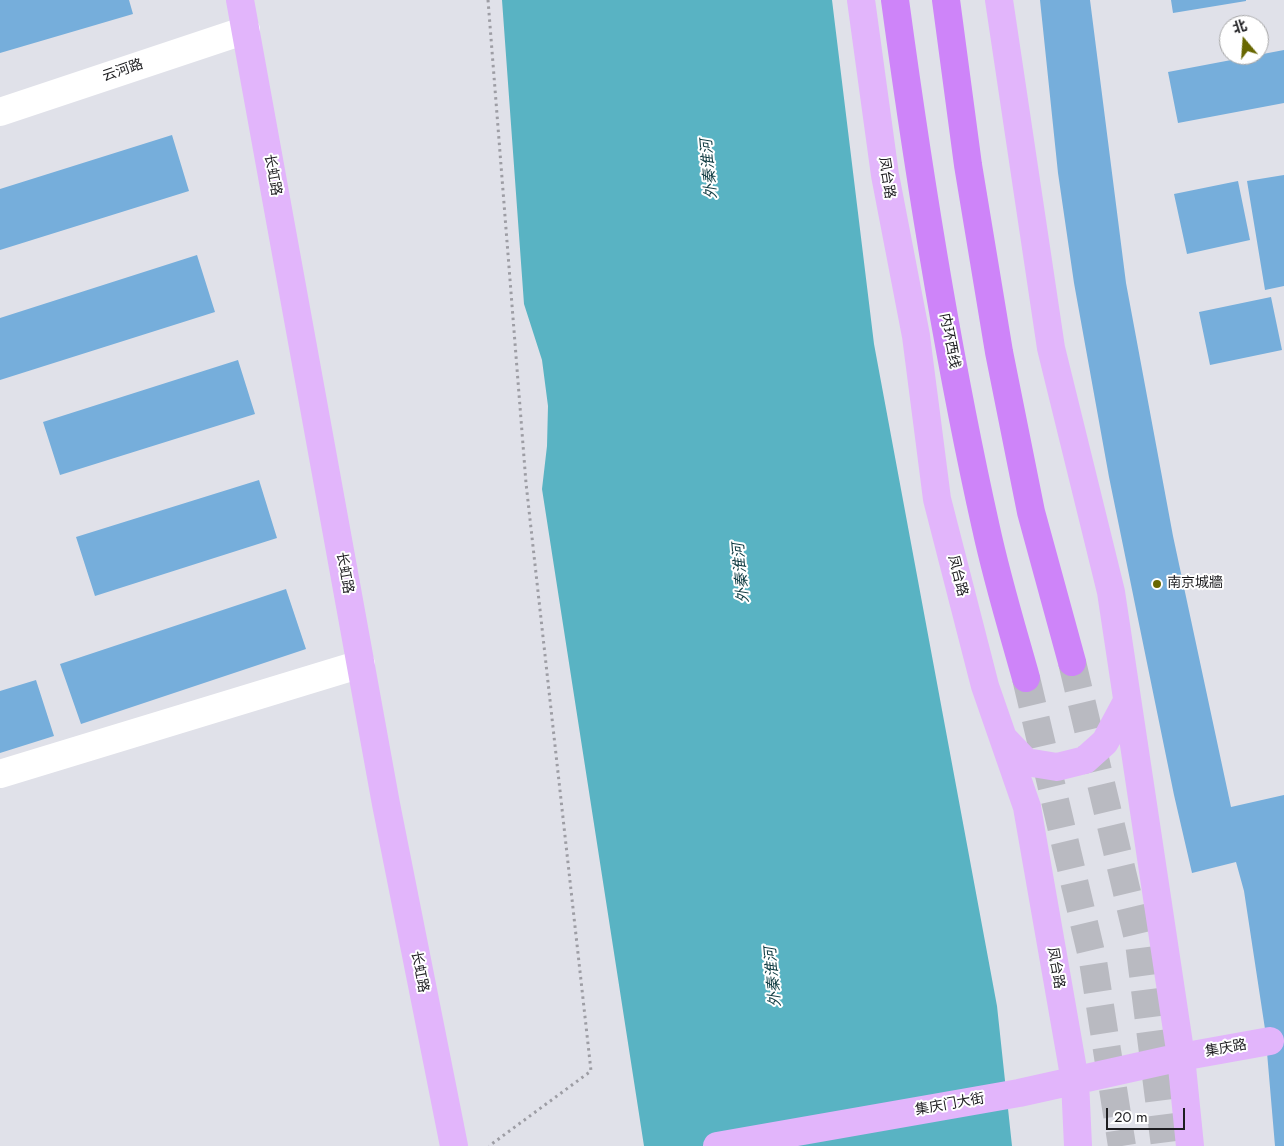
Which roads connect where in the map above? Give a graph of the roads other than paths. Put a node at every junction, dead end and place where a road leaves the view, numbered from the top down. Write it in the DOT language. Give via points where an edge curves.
graph roads {
  1 [pos="240,0"];
  2 [pos="861,0"];
  3 [pos="895,0"];
  4 [pos="946,0"];
  5 [pos="999,0"];
  6 [pos="246,30"];
  7 [pos="0,112"];
  8 [pos="1072,662"];
  9 [pos="361,664"];
  10 [pos="1026,678"];
  11 [pos="1127,701"];
  12 [pos="1004,739"];
  13 [pos="0,774"];
  14 [pos="1270,1041"];
  15 [pos="1181,1057"];
  16 [pos="1075,1081"];
  17 [pos="454,1146"];
  18 [pos="717,1146"];
  19 [pos="1078,1146"];
  20 [pos="1190,1146"];
  1 -- 6 [label="main road, 长虹路"];
  2 -- 12 [label="main road, 凤台路" via="885,174 916,336 937,499 985,686"];
  3 -- 10 [label="highway, 内环西线" via="919,176 952,355 986,529"];
  4 -- 8 [label="highway" via="998,352 1031,512"];
  5 -- 11 [label="main road" via="1052,348 1111,592"];
  6 -- 7 [label="street, 云河路"];
  6 -- 9 [label="main road, 长虹路"];
  9 -- 13 [label="street"];
  9 -- 17 [label="main road, 长虹路"];
  11 -- 12 [label="main road" via="1105,742 1085,760 1057,767 1026,762"];
  11 -- 15 [label="main road"];
  12 -- 16 [label="main road, 凤台路" via="1027,807"];
  14 -- 15 [label="main road, 集庆路"];
  15 -- 16 [label="main road, 集庆门大街"];
  15 -- 20 [label="main road"];
  16 -- 18 [label="main road, 集庆门大街"];
  16 -- 19 [label="main road, 凤台路"];
}
